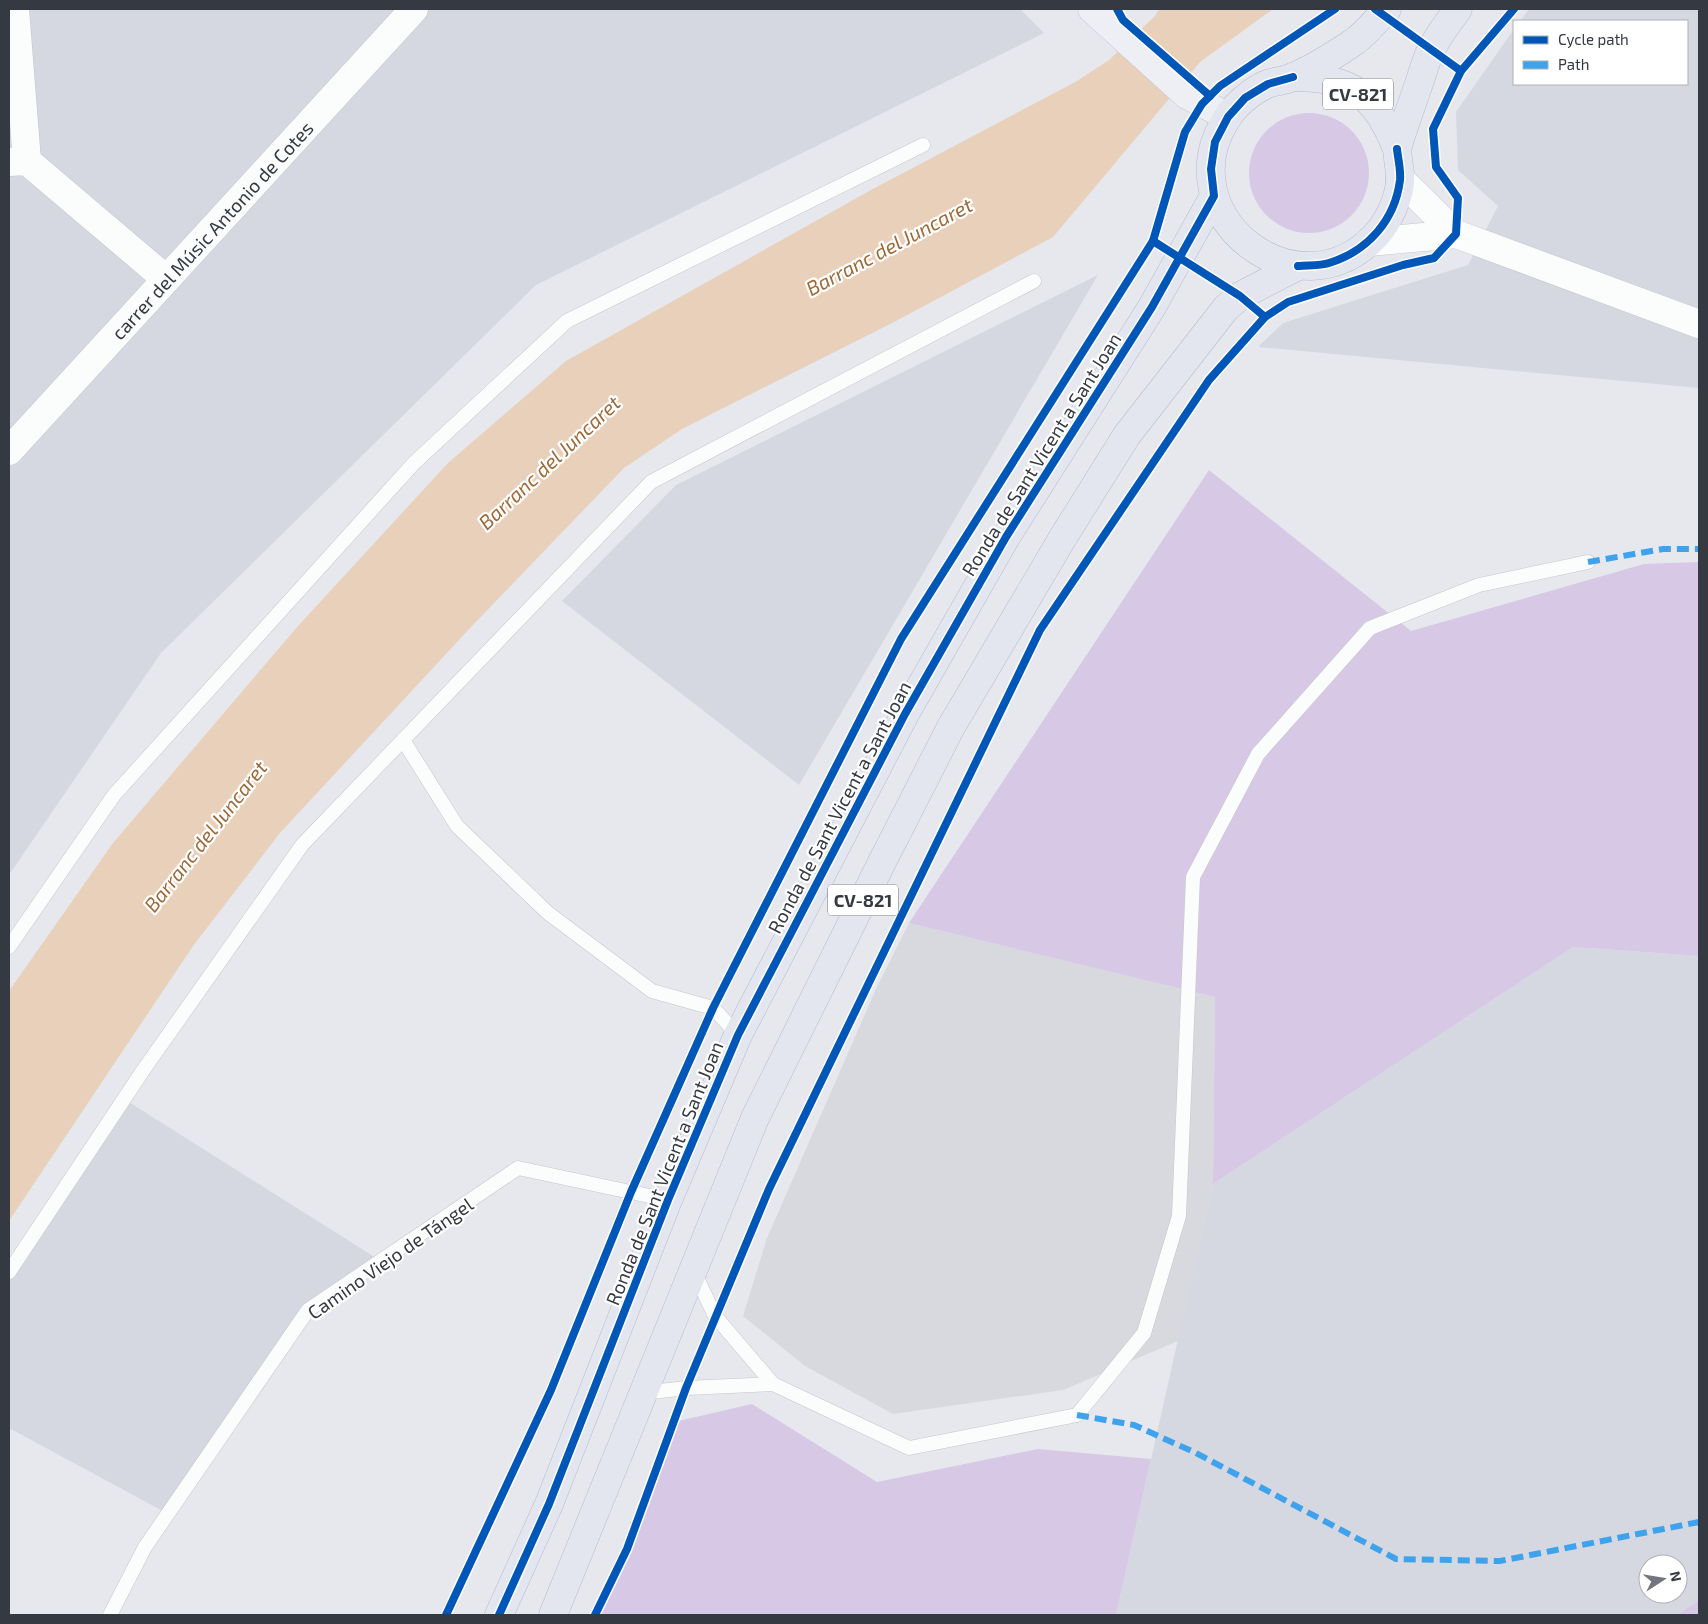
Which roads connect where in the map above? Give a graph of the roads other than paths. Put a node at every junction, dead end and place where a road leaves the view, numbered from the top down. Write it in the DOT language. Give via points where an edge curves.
graph roads {
  1 [pos="15,9"];
  2 [pos="414,9"];
  3 [pos="1092,9"];
  4 [pos="1387,9"];
  5 [pos="1458,9"];
  6 [pos="1293,77"];
  7 [pos="1228,117"];
  8 [pos="923,145"];
  9 [pos="1397,149"];
  10 [pos="18,162"];
  11 [pos="1400,179"];
  12 [pos="1214,196"];
  13 [pos="1456,234"];
  14 [pos="1369,242"];
  15 [pos="1298,266"];
  16 [pos="166,279"];
  17 [pos="1034,282"];
  18 [pos="1699,324"];
  19 [pos="9,451"];
  20 [pos="1588,562"];
  21 [pos="402,740"];
  22 [pos="9,947"];
  23 [pos="738,1035"];
  24 [pos="668,1200"];
  25 [pos="692,1269"];
  26 [pos="9,1272"];
  27 [pos="773,1384"];
  28 [pos="643,1393"];
  29 [pos="110,1615"];
  30 [pos="499,1615"];
  31 [pos="553,1615"];
  1 -- 10 [label="street"];
  2 -- 16 [label="street, carrer del Músic Antonio de Cotes"];
  3 -- 7 [label="main road" via="1187,95"];
  4 -- 6 [label="main road, CV-821" via="1356,41"];
  5 -- 9 [label="main road, CV-821" via="1431,49"];
  6 -- 7 [label="main road, CV-821" via="1260,88 1245,98"];
  6 -- 9 [label="main road, CV-821" via="1320,77 1347,86 1370,102 1387,123"];
  7 -- 12 [label="main road, CV-821" via="1216,142 1211,169"];
  8 -- 22 [label="lane" via="567,321 414,462 114,795"];
  9 -- 11 [label="main road, CV-821"];
  10 -- 16 [label="street"];
  11 -- 13 [label="street"];
  11 -- 14 [label="main road, CV-821" via="1393,207"];
  12 -- 15 [label="main road, CV-821" via="1226,222 1245,244 1270,259"];
  12 -- 23 [label="main road, Ronda de Sant Vicent a Sant Joan / CV-821" via="1152,307 1006,537 905,714"];
  13 -- 14 [label="street"];
  13 -- 18 [label="street"];
  14 -- 15 [label="main road, CV-821" via="1355,252 1328,263"];
  15 -- 25 [label="main road, CV-821" via="1240,296 1226,308 1128,435 1062,539 951,727 878,870 755,1118"];
  16 -- 19 [label="street, carrer del Músic Antonio de Cotes"];
  17 -- 21 [label="lane" via="651,482"];
  20 -- 27 [label="lane" via="1479,585 1370,628 1258,754 1193,877 1179,1216 1144,1332 1077,1415 909,1448"];
  21 -- 23 [label="lane" via="456,826 548,913 652,991 713,1008"];
  21 -- 26 [label="lane" via="302,844 144,1069"];
  23 -- 24 [label="main road, Ronda de Sant Vicent a Sant Joan / CV-821"];
  24 -- 29 [label="lane, Camino Viejo de Tángel" via="518,1168 308,1310 145,1547"];
  24 -- 30 [label="main road, Ronda de Sant Vicent a Sant Joan / CV-821" via="549,1504"];
  25 -- 27 [label="lane" via="715,1316"];
  25 -- 28 [label="main road, CV-821"];
  27 -- 28 [label="lane"];
  28 -- 31 [label="main road, CV-821"];
}
